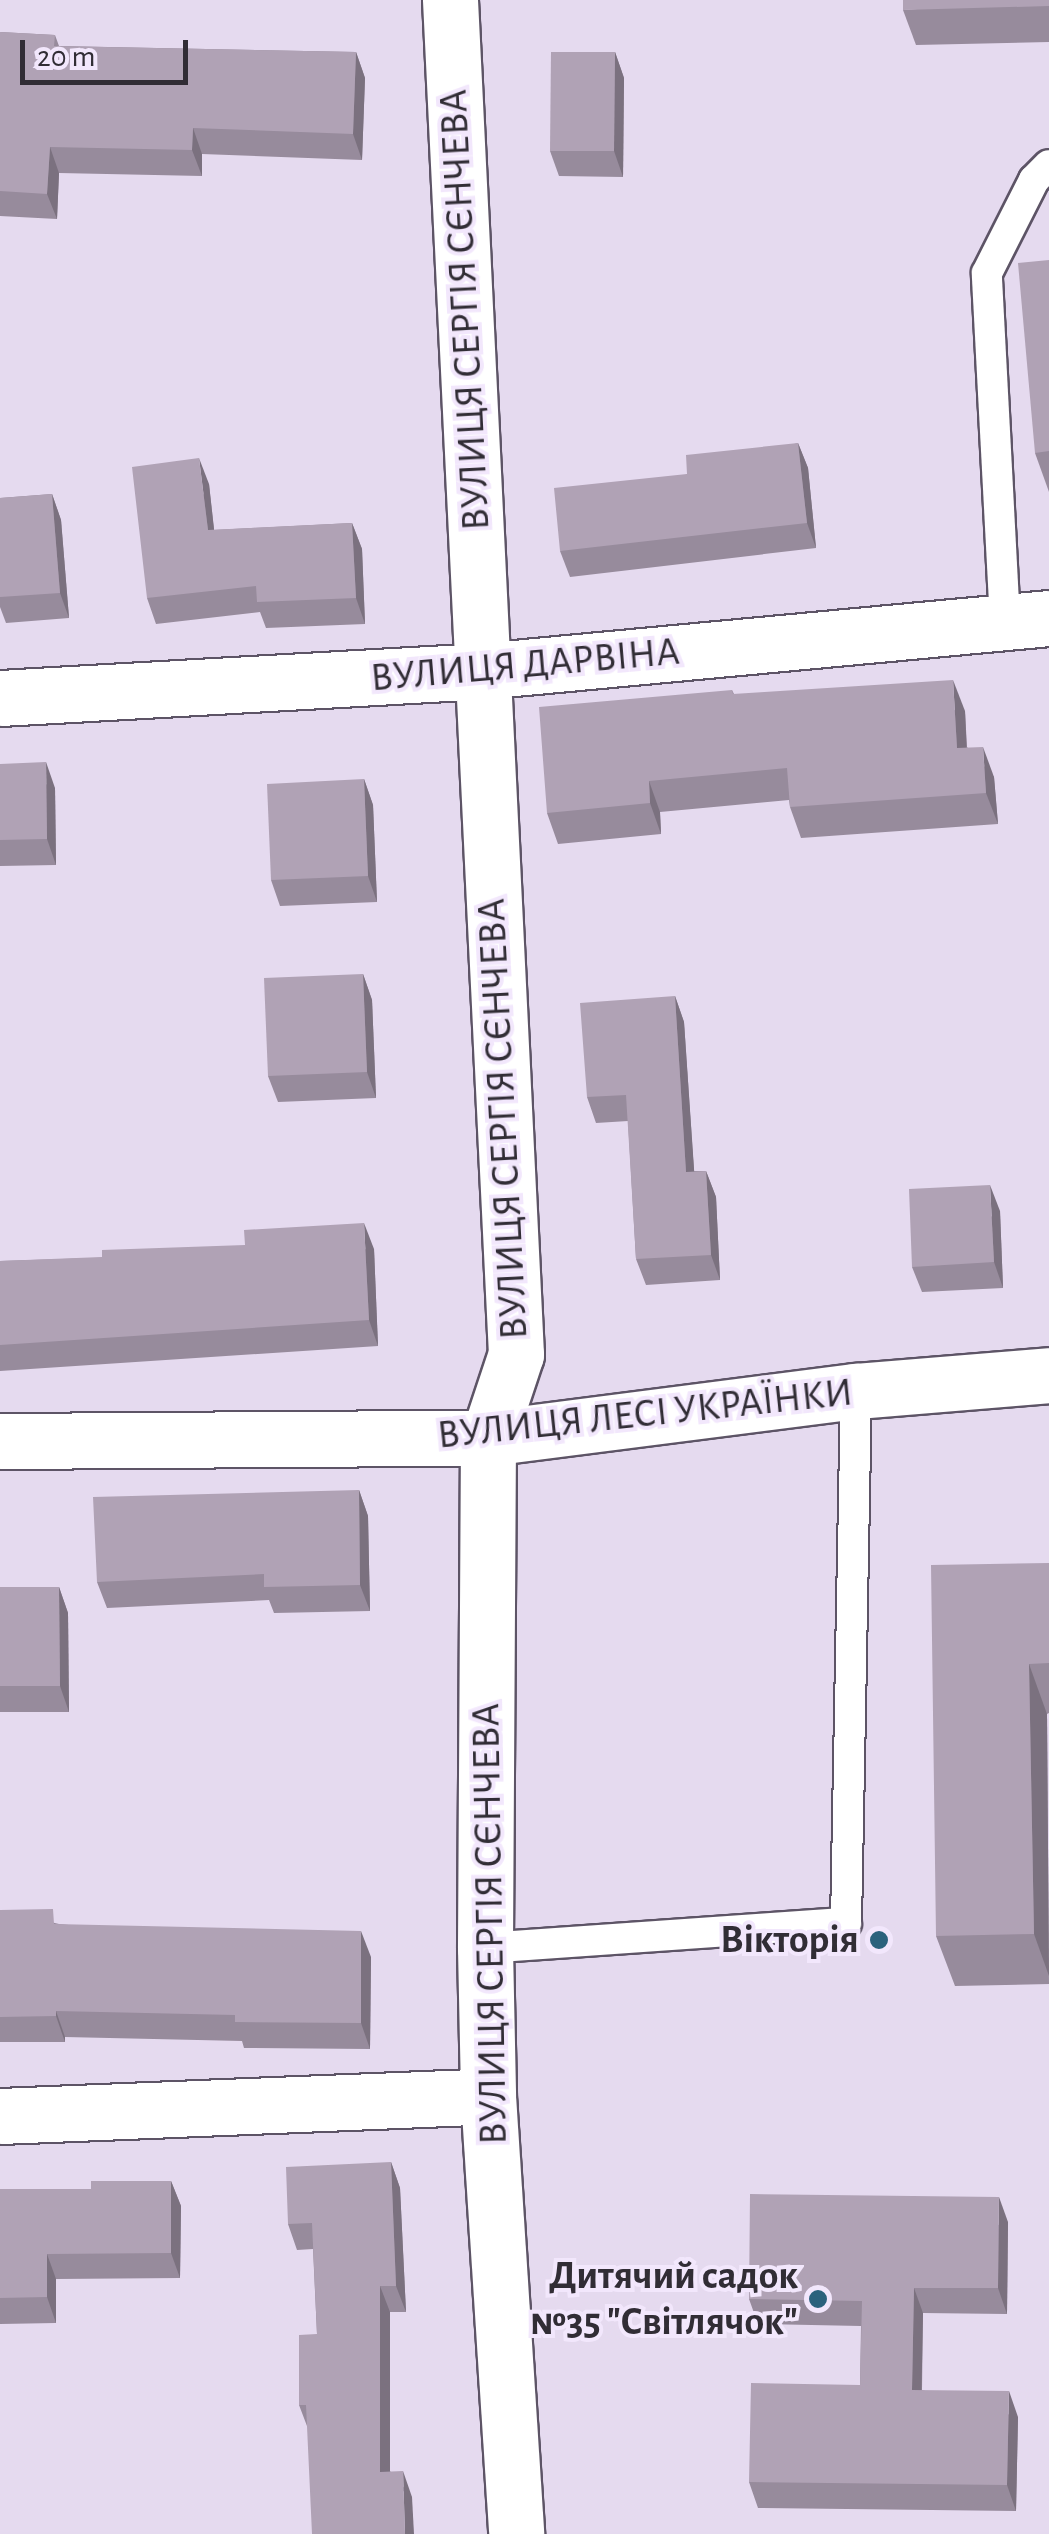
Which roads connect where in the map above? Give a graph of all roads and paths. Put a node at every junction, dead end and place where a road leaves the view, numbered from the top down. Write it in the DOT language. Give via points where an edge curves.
graph roads {
  1 [pos="450,0"];
  2 [pos="1049,165"];
  3 [pos="1027,620"];
  4 [pos="482,671"];
  5 [pos="0,698"];
  6 [pos="1049,1375"];
  7 [pos="856,1391"];
  8 [pos="488,1438"];
  9 [pos="0,1441"];
  10 [pos="485,1948"];
  11 [pos="488,2096"];
  12 [pos="0,2116"];
  13 [pos="516,2534"];
  1 -- 4 [label="street, ВУЛИЦЯ СЕРГІЯ СЄНЧЕВА"];
  2 -- 3 [label="lane" via="1034,180 987,274"];
  3 -- 4 [label="street, ВУЛИЦЯ ДАРВІНА"];
  4 -- 5 [label="street, ВУЛИЦЯ ДАРВІНА"];
  4 -- 8 [label="street, ВУЛИЦЯ СЕРГІЯ СЄНЧЕВА" via="516,1354"];
  6 -- 7 [label="street, ВУЛИЦЯ ЛЕСІ УКРАЇНКИ"];
  7 -- 8 [label="street, ВУЛИЦЯ ЛЕСІ УКРАЇНКИ"];
  7 -- 10 [label="lane" via="846,1923"];
  8 -- 9 [label="street, ВУЛИЦЯ ЛЕСІ УКРАЇНКИ"];
  8 -- 10 [label="street, ВУЛИЦЯ СЕРГІЯ СЄНЧЕВА"];
  10 -- 11 [label="street, ВУЛИЦЯ СЕРГІЯ СЄНЧЕВА"];
  11 -- 12 [label="street"];
  11 -- 13 [label="street, ВУЛИЦЯ СЕРГІЯ СЄНЧЕВА"];
}
